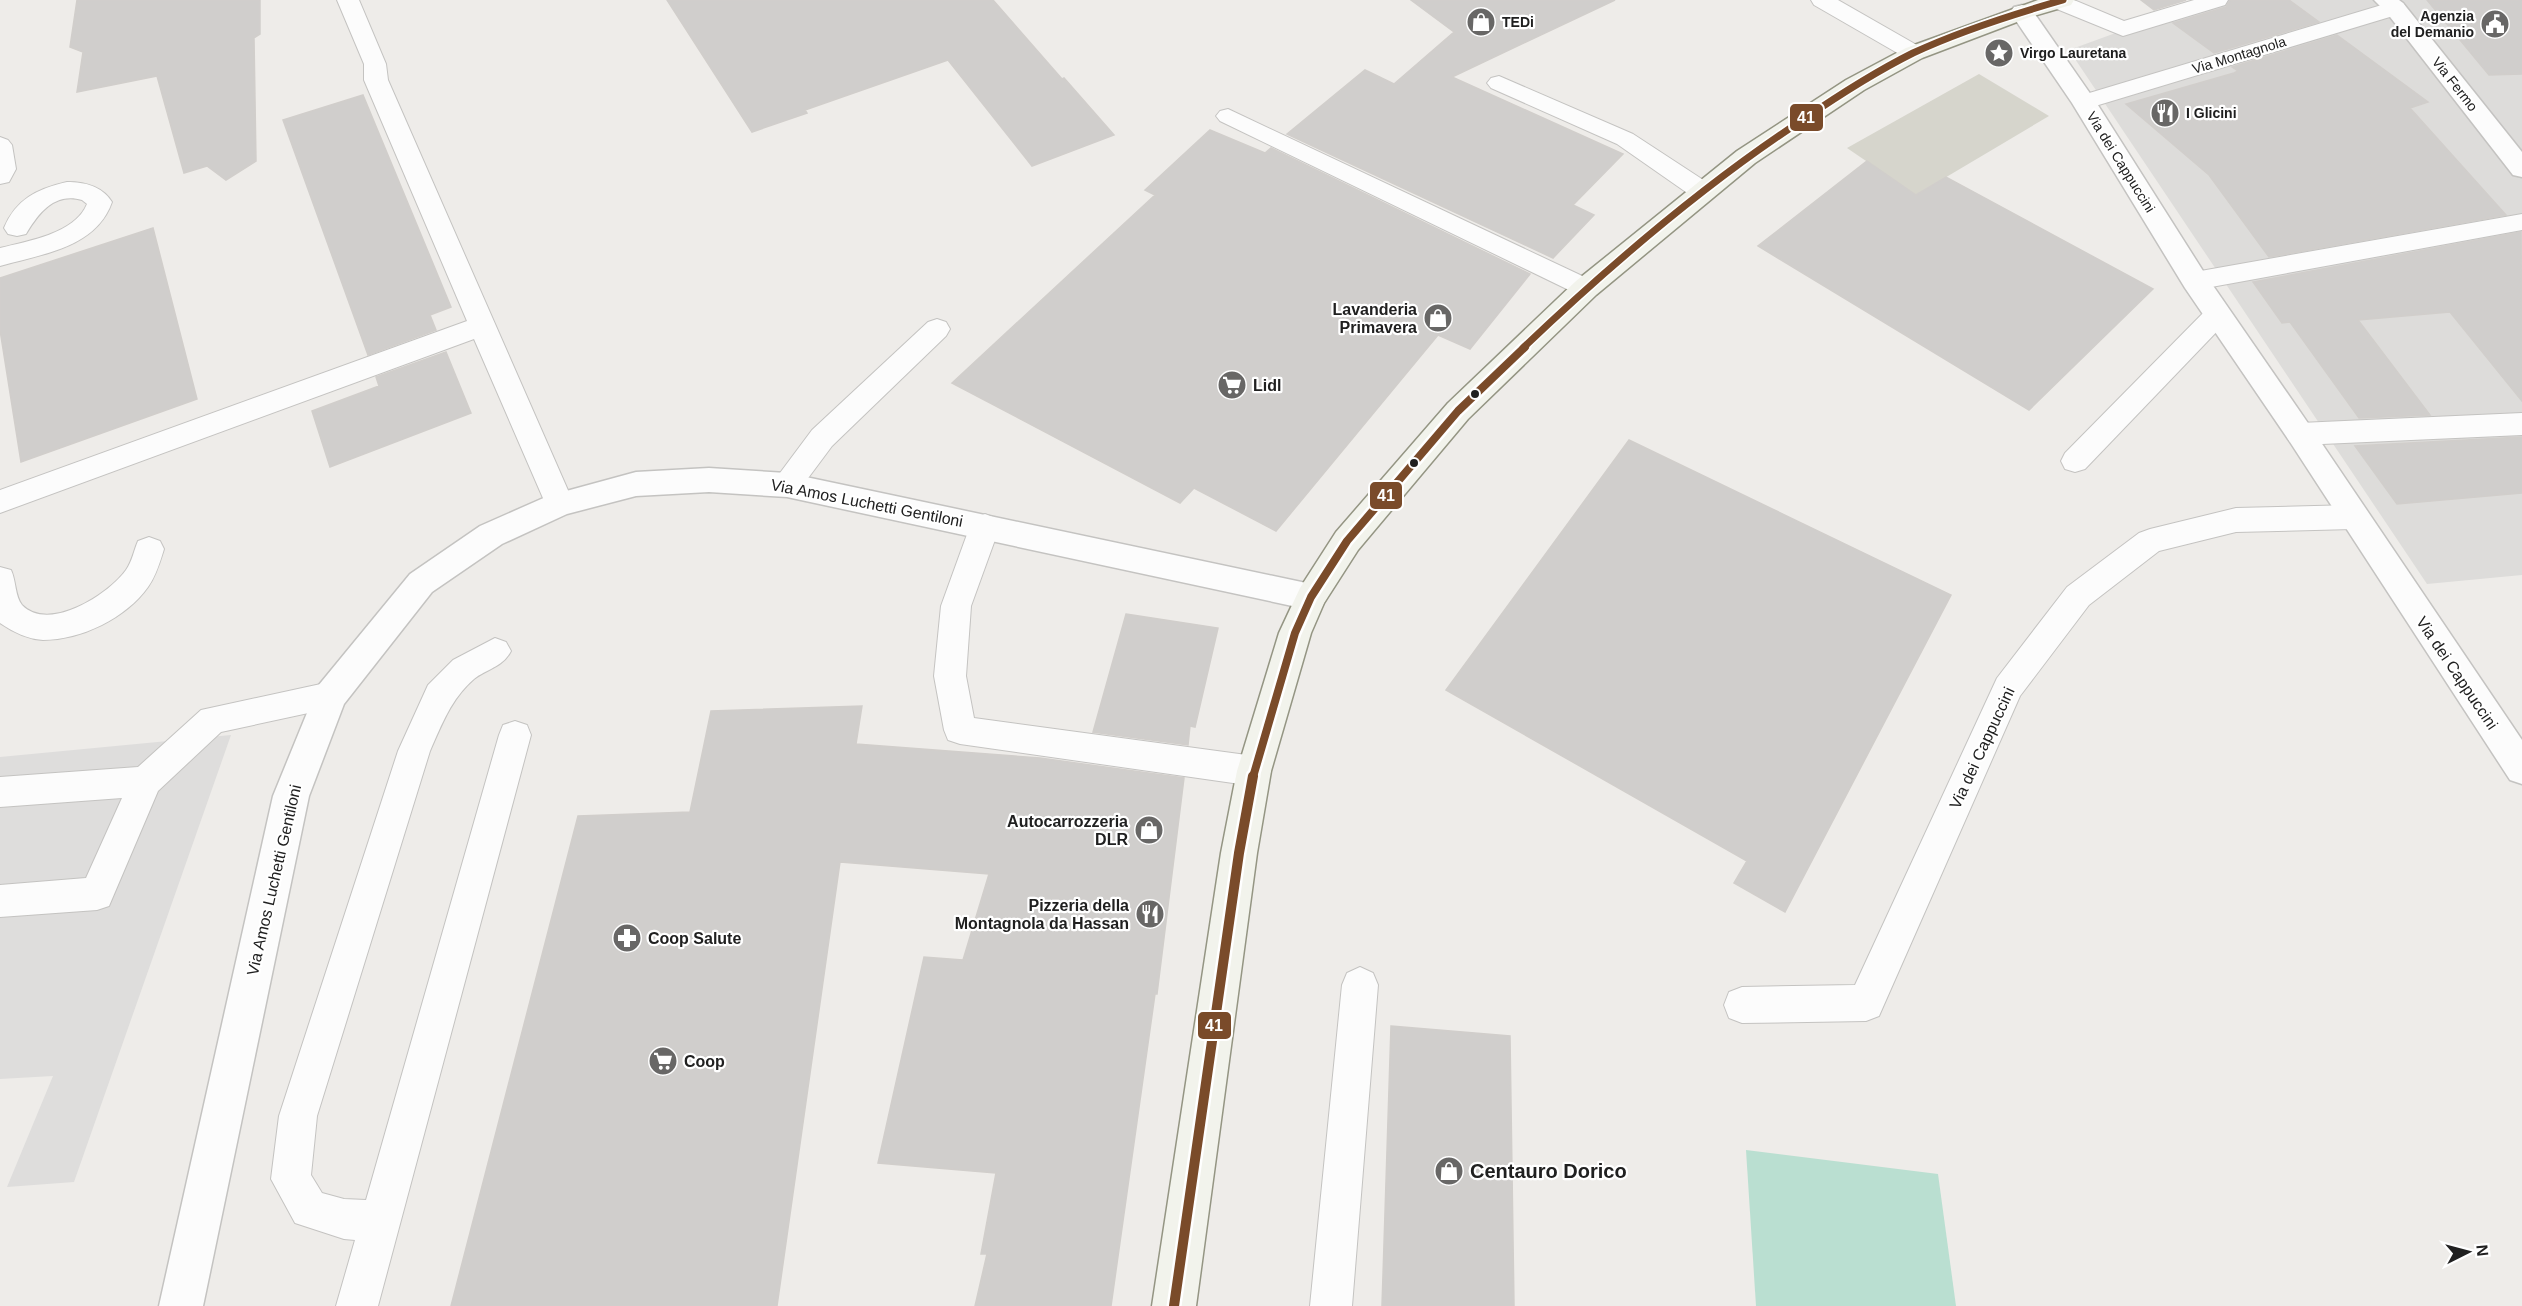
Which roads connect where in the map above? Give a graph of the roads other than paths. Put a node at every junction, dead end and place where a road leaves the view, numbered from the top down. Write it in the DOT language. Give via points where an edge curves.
graph roads {
  1 [pos="348,0"];
  2 [pos="1821,0"];
  3 [pos="2217,0"];
  4 [pos="2059,1"];
  5 [pos="2390,4"];
  6 [pos="2022,12"];
  7 [pos="1914,53"];
  8 [pos="1499,83"];
  9 [pos="2084,102"];
  10 [pos="1228,116"];
  11 [pos="0,145"];
  12 [pos="2522,169"];
  13 [pos="0,176"];
  14 [pos="1702,191"];
  15 [pos="2522,222"];
  16 [pos="17,228"];
  17 [pos="0,257"];
  18 [pos="2195,280"];
  19 [pos="1586,288"];
  20 [pos="2218,314"];
  21 [pos="482,326"];
  22 [pos="937,329"];
  23 [pos="2522,424"];
  24 [pos="2300,434"];
  25 [pos="2075,461"];
  26 [pos="787,485"];
  27 [pos="0,502"];
  28 [pos="559,504"];
  29 [pos="2353,517"];
  30 [pos="985,526"];
  31 [pos="149,549"];
  32 [pos="0,579"];
  33 [pos="1311,597"];
  34 [pos="495,651"];
  35 [pos="330,696"];
  36 [pos="515,735"];
  37 [pos="2522,769"];
  38 [pos="1254,771"];
  39 [pos="146,781"];
  40 [pos="0,792"];
  41 [pos="0,901"];
  42 [pos="1360,985"];
  43 [pos="1742,1005"];
  44 [pos="380,1221"];
  45 [pos="181,1306"];
  46 [pos="357,1306"];
  47 [pos="1174,1306"];
  48 [pos="1331,1306"];
  1 -- 21 [label="lane" via="375,64 376,80"];
  2 -- 7 [label="lane"];
  3 -- 4 [label="lane" via="2123,29"];
  4 -- 6 [label="main road"];
  5 -- 9 [label="lane, Via Montagnola"];
  5 -- 12 [label="street, Via Fermo"];
  6 -- 7 [label="main road"];
  6 -- 9 [label="street, Via dei Cappuccini"];
  7 -- 14 [label="main road" via="1786,129"];
  8 -- 14 [label="lane" via="1625,139"];
  9 -- 18 [label="street, Via dei Cappuccini"];
  10 -- 19 [label="lane"];
  11 -- 13 [label="lane" via="4,169"];
  14 -- 19 [label="main road"];
  15 -- 18 [label="lane"];
  16 -- 17 [label="lane" via="27,209 55,194 85,191 100,202 92,221 79,230"];
  18 -- 20 [label="street, Via dei Cappuccini"];
  19 -- 33 [label="main road" via="1458,411 1347,541"];
  20 -- 24 [label="street, Via dei Cappuccini"];
  20 -- 25 [label="lane"];
  21 -- 27 [label="lane"];
  21 -- 28 [label="lane"];
  22 -- 26 [label="lane" via="822,438"];
  23 -- 24 [label="lane"];
  24 -- 29 [label="street, Via dei Cappuccini"];
  26 -- 28 [label="street, Via Amos Luchetti Gentiloni" via="710,480 636,484"];
  26 -- 30 [label="street, Via Amos Luchetti Gentiloni"];
  28 -- 35 [label="street, Via Amos Luchetti Gentiloni" via="490,535 421,583"];
  29 -- 37 [label="street, Via dei Cappuccini"];
  29 -- 43 [label="lane, Via dei Cappuccini" via="2236,519 2150,541 2078,596 2008,688 1866,1003"];
  30 -- 33 [label="street, Via Amos Luchetti Gentiloni"];
  30 -- 38 [label="lane" via="956,606 950,676 960,730"];
  31 -- 32 [label="lane" via="145,566 125,594 71,623 51,627 20,621 10,613"];
  33 -- 38 [label="main road" via="1295,633"];
  34 -- 44 [label="lane" via="464,669 439,695 414,752 298,1116 291,1179 309,1209 344,1219"];
  35 -- 39 [label="lane" via="212,720"];
  35 -- 45 [label="street, Via Amos Luchetti Gentiloni" via="291,796"];
  36 -- 44 [label="lane"];
  38 -- 47 [label="main road"];
  39 -- 40 [label="lane"];
  39 -- 41 [label="lane" via="97,894"];
  42 -- 48 [label="lane"];
  44 -- 46 [label="lane"];
}
